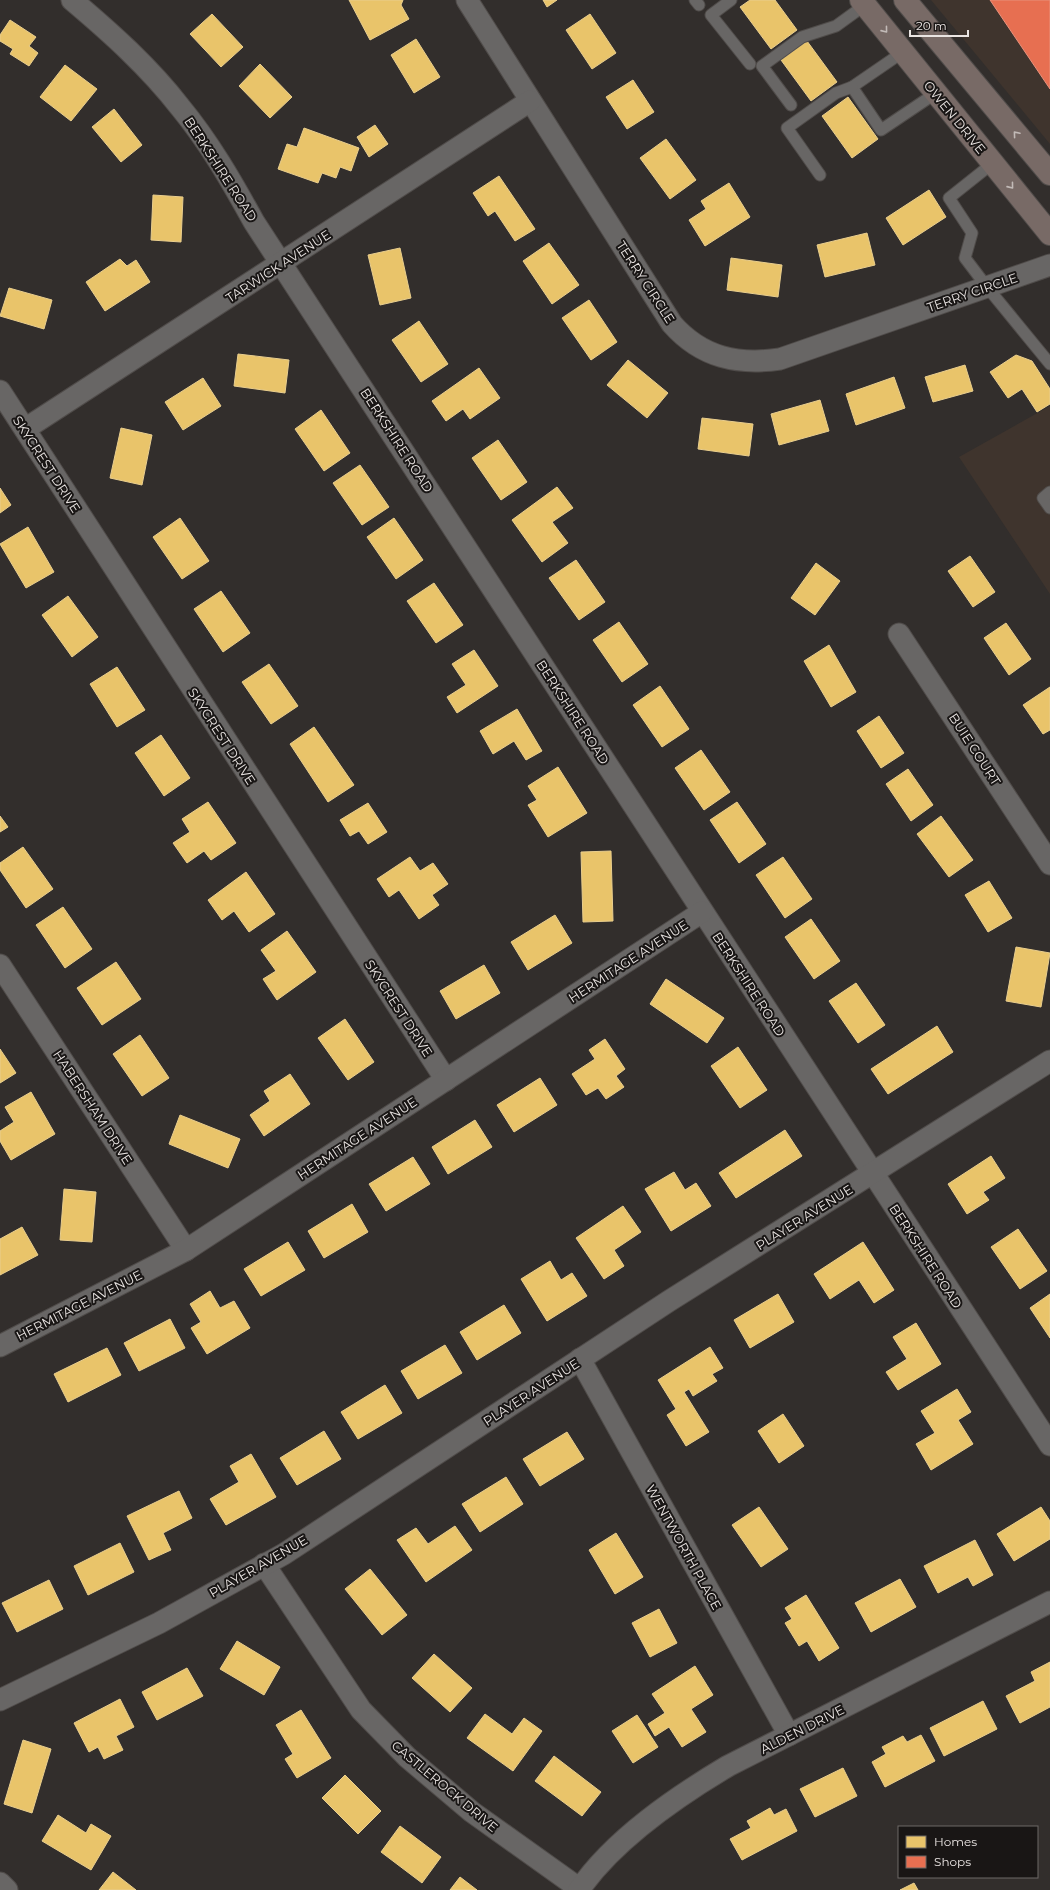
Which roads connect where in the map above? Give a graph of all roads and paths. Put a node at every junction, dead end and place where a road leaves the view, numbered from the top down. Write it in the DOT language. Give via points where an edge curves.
graph roads {
  1 [pos="72,0"];
  2 [pos="467,0"];
  3 [pos="731,0"];
  4 [pos="905,0"];
  5 [pos="863,2"];
  6 [pos="903,52"];
  7 [pos="750,64"];
  8 [pos="852,87"];
  9 [pos="936,93"];
  10 [pos="530,101"];
  11 [pos="791,105"];
  12 [pos="993,163"];
  13 [pos="1049,172"];
  14 [pos="820,175"];
  15 [pos="1050,234"];
  16 [pos="282,263"];
  17 [pos="1050,265"];
  18 [pos="987,287"];
  19 [pos="1050,364"];
  20 [pos="0,391"];
  21 [pos="25,429"];
  22 [pos="1050,492"];
  23 [pos="1050,508"];
  24 [pos="899,634"];
  25 [pos="1050,864"];
  26 [pos="702,912"];
  27 [pos="0,965"];
  28 [pos="1050,1061"];
  29 [pos="446,1080"];
  30 [pos="873,1173"];
  31 [pos="186,1250"];
  32 [pos="0,1346"];
  33 [pos="580,1360"];
  34 [pos="1050,1445"];
  35 [pos="264,1564"];
  36 [pos="1050,1602"];
  37 [pos="0,1700"];
  38 [pos="789,1736"];
  39 [pos="0,1883"];
  40 [pos="579,1889"];
  41 [pos="7,1890"];
  1 -- 16 [label="street, BERKSHIRE ROAD" via="145,66 180,106 223,168 254,222"];
  2 -- 10 [label="street, TERRY CIRCLE"];
  3 -- 7 [label="lane" via="712,16"];
  13 -- 4 [label="highway, one-way"];
  5 -- 6 [label="highway, OWEN DRIVE, one-way"];
  5 -- 11 [label="lane" via="836,26 802,37 762,66"];
  6 -- 8 [label="lane"];
  6 -- 9 [label="highway, OWEN DRIVE"];
  8 -- 9 [label="lane" via="881,130"];
  8 -- 14 [label="lane" via="836,93 787,128"];
  9 -- 12 [label="highway, OWEN DRIVE"];
  10 -- 16 [label="street, TARWICK AVENUE"];
  10 -- 18 [label="street, TERRY CIRCLE" via="672,324 691,342 711,353 732,360 758,362 780,359"];
  12 -- 15 [label="highway, OWEN DRIVE, one-way"];
  12 -- 18 [label="lane" via="949,198 972,233 965,258"];
  16 -- 21 [label="street, TARWICK AVENUE"];
  16 -- 26 [label="street, BERKSHIRE ROAD"];
  17 -- 18 [label="street, TERRY CIRCLE"];
  18 -- 19 [label="lane"];
  20 -- 21 [label="street, SKYCREST DRIVE"];
  21 -- 29 [label="street, SKYCREST DRIVE"];
  22 -- 23 [label="lane" via="1043,498"];
  24 -- 25 [label="street, BUIE COURT"];
  26 -- 29 [label="street, HERMITAGE AVENUE"];
  26 -- 30 [label="street, BERKSHIRE ROAD"];
  27 -- 31 [label="street, HABERSHAM DRIVE"];
  28 -- 30 [label="street, PLAYER AVENUE"];
  29 -- 31 [label="street, HERMITAGE AVENUE"];
  30 -- 33 [label="street, PLAYER AVENUE"];
  30 -- 34 [label="street, BERKSHIRE ROAD"];
  31 -- 32 [label="street, HERMITAGE AVENUE"];
  33 -- 35 [label="street, PLAYER AVENUE" via="284,1554"];
  33 -- 38 [label="street, WENTWORTH PLACE"];
  35 -- 37 [label="street, PLAYER AVENUE" via="159,1623"];
  35 -- 40 [label="street, CASTLEROCK DRIVE" via="361,1710 407,1757 472,1812"];
  36 -- 38 [label="street, ALDEN DRIVE"];
  38 -- 40 [label="street, ALDEN DRIVE" via="728,1766 687,1791 644,1823 605,1859"];
  39 -- 41 [label="street"];
}
